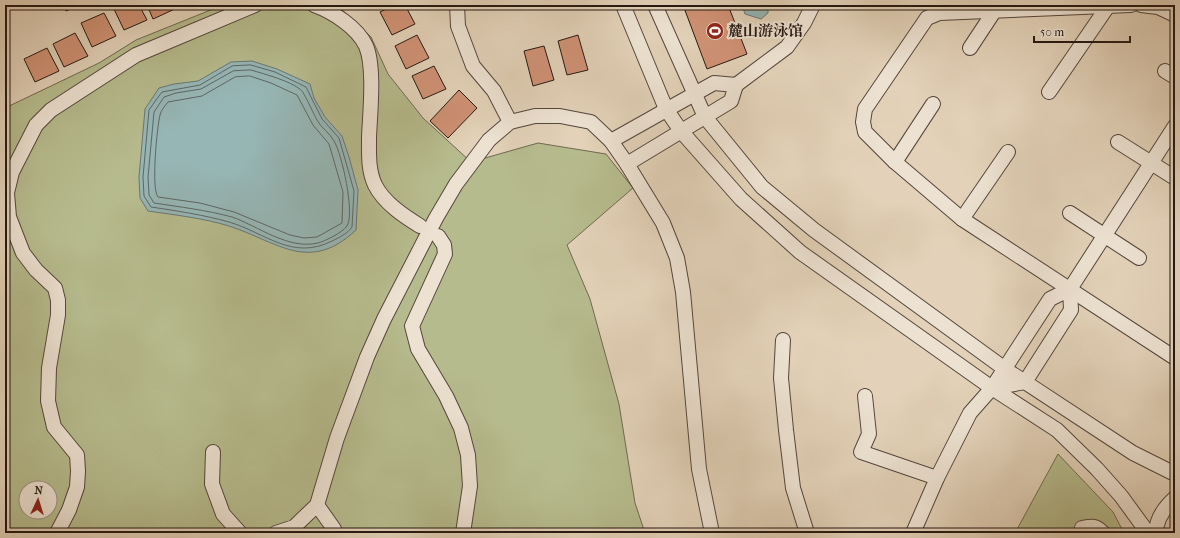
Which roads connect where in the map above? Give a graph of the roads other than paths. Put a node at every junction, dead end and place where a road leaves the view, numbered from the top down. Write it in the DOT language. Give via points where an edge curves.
graph roads {
  1 [pos="255,5"];
  2 [pos="314,5"];
  3 [pos="457,5"];
  4 [pos="622,5"];
  5 [pos="655,5"];
  6 [pos="813,5"];
  7 [pos="1131,5"];
  8 [pos="1141,5"];
  9 [pos="1108,6"];
  10 [pos="995,10"];
  11 [pos="1175,15"];
  12 [pos="970,48"];
  13 [pos="736,85"];
  14 [pos="1049,92"];
  15 [pos="694,94"];
  16 [pos="933,104"];
  17 [pos="666,109"];
  18 [pos="705,117"];
  19 [pos="510,122"];
  20 [pos="1175,126"];
  21 [pos="681,131"];
  22 [pos="611,141"];
  23 [pos="1118,142"];
  24 [pos="1008,152"];
  25 [pos="895,162"];
  26 [pos="1151,163"];
  27 [pos="627,164"];
  28 [pos="1175,178"];
  29 [pos="1070,213"];
  30 [pos="962,218"];
  31 [pos="420,226"];
  32 [pos="1105,235"];
  33 [pos="438,236"];
  34 [pos="1139,258"];
  35 [pos="1070,289"];
  36 [pos="783,340"];
  37 [pos="1175,358"];
  38 [pos="1005,369"];
  39 [pos="1025,382"];
  40 [pos="992,388"];
  41 [pos="865,396"];
  42 [pos="213,452"];
  43 [pos="1175,474"];
  44 [pos="936,478"];
  45 [pos="1175,498"];
  46 [pos="317,505"];
  47 [pos="57,533"];
  48 [pos="240,533"];
  49 [pos="276,533"];
  50 [pos="334,533"];
  51 [pos="463,533"];
  52 [pos="712,533"];
  53 [pos="807,533"];
  54 [pos="913,533"];
  55 [pos="1082,533"];
  56 [pos="1102,533"];
  57 [pos="1148,533"];
  58 [pos="1156,533"];
  1 -- 47 [label="street" via="136,55 51,110 36,125 12,172 7,193 9,217 23,252 36,270 55,288 58,300 49,368 48,401 54,427 77,455 78,470 77,487"];
  2 -- 31 [label="street" via="331,11 352,28 366,46 371,75 369,162 375,185 385,200"];
  3 -- 19 [label="street" via="458,26 473,66 494,91"];
  4 -- 17 [label="street"];
  5 -- 15 [label="street"];
  6 -- 13 [label="street" via="787,47"];
  7 -- 9 [label="street"];
  8 -- 11 [label="street" via="1158,7"];
  9 -- 10 [label="street"];
  9 -- 14 [label="street"];
  10 -- 12 [label="street"];
  10 -- 25 [label="street" via="939,13 928,18 865,110 865,132"];
  13 -- 15 [label="street" via="714,83"];
  13 -- 18 [label="street" via="731,101"];
  15 -- 17 [label="street"];
  15 -- 18 [label="street"];
  16 -- 25 [label="street"];
  17 -- 21 [label="street"];
  17 -- 22 [label="street"];
  18 -- 21 [label="street"];
  18 -- 38 [label="street" via="762,187 814,230"];
  19 -- 22 [label="street" via="534,116 560,116 591,122"];
  19 -- 46 [label="street" via="489,140 456,184 384,319 337,438"];
  20 -- 26 [label="street"];
  21 -- 27 [label="street"];
  21 -- 40 [label="street" via="741,199 800,252"];
  22 -- 27 [label="street"];
  23 -- 26 [label="street"];
  24 -- 30 [label="street"];
  25 -- 30 [label="street"];
  26 -- 28 [label="street"];
  26 -- 32 [label="street"];
  27 -- 52 [label="street" via="663,223 677,258 699,469"];
  29 -- 32 [label="street"];
  30 -- 35 [label="street"];
  32 -- 34 [label="street"];
  32 -- 35 [label="street"];
  33 -- 51 [label="street" via="444,245 445,254 412,326 418,349 446,396 461,428 468,455 470,486"];
  35 -- 37 [label="street"];
  35 -- 38 [label="street" via="1050,299"];
  35 -- 39 [label="street" via="1071,310"];
  36 -- 53 [label="street" via="781,378 789,452 794,488"];
  38 -- 39 [label="street"];
  38 -- 40 [label="street"];
  39 -- 40 [label="street"];
  39 -- 43 [label="street" via="1133,453"];
  40 -- 44 [label="street" via="970,413"];
  40 -- 57 [label="street" via="1057,430 1121,496"];
  41 -- 44 [label="street" via="869,434 861,452"];
  42 -- 48 [label="street" via="212,484 222,514"];
  44 -- 54 [label="street"];
  45 -- 58 [label="street" via="1162,511"];
  46 -- 49 [label="street" via="294,528"];
  46 -- 50 [label="street" via="334,529"];
  55 -- 56 [label="street" via="1082,528 1092,526 1098,527"];
}
